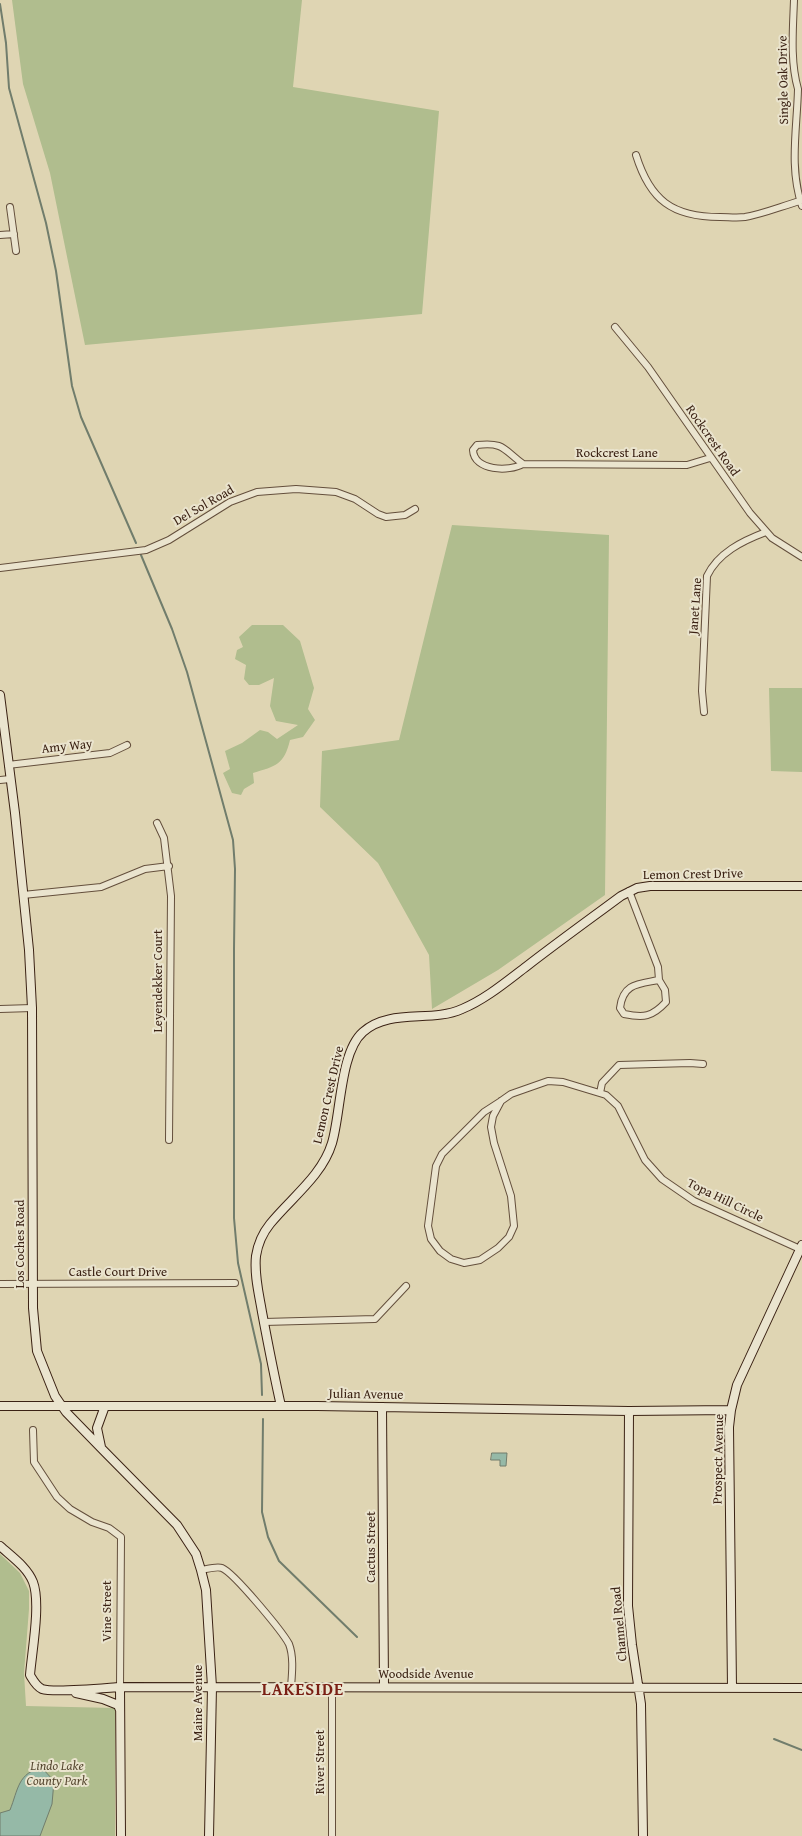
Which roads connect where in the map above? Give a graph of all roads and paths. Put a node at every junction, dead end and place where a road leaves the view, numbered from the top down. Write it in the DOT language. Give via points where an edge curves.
graph roads {
  1 [pos="794,0"];
  2 [pos="636,155"];
  3 [pos="801,204"];
  4 [pos="10,207"];
  5 [pos="14,234"];
  6 [pos="0,235"];
  7 [pos="16,251"];
  8 [pos="615,327"];
  9 [pos="710,458"];
  10 [pos="523,464"];
  11 [pos="415,509"];
  12 [pos="766,532"];
  13 [pos="802,557"];
  14 [pos="0,568"];
  15 [pos="0,695"];
  16 [pos="704,712"];
  17 [pos="127,745"];
  18 [pos="8,765"];
  19 [pos="10,779"];
  20 [pos="0,780"];
  21 [pos="157,824"];
  22 [pos="169,866"];
  23 [pos="802,886"];
  24 [pos="629,891"];
  25 [pos="23,895"];
  26 [pos="660,980"];
  27 [pos="32,1008"];
  28 [pos="0,1009"];
  29 [pos="703,1064"];
  30 [pos="600,1093"];
  31 [pos="501,1101"];
  32 [pos="169,1140"];
  33 [pos="801,1247"];
  34 [pos="235,1283"];
  35 [pos="0,1284"];
  36 [pos="33,1284"];
  37 [pos="406,1286"];
  38 [pos="264,1322"];
  39 [pos="61,1405"];
  40 [pos="0,1406"];
  41 [pos="105,1406"];
  42 [pos="281,1406"];
  43 [pos="382,1407"];
  44 [pos="731,1410"];
  45 [pos="630,1411"];
  46 [pos="33,1430"];
  47 [pos="102,1449"];
  48 [pos="0,1546"];
  49 [pos="201,1570"];
  50 [pos="120,1687"];
  51 [pos="212,1687"];
  52 [pos="291,1687"];
  53 [pos="332,1687"];
  54 [pos="384,1687"];
  55 [pos="639,1688"];
  56 [pos="732,1688"];
  57 [pos="802,1688"];
  58 [pos="62,1689"];
  59 [pos="120,1710"];
  60 [pos="120,1836"];
  61 [pos="209,1836"];
  62 [pos="332,1836"];
  63 [pos="643,1836"];
  1 -- 3 [label="street, Single Oak Drive" via="794,78 798,89 794,164 796,188"];
  2 -- 3 [label="street" via="642,174 652,190 665,203 686,214 699,217 744,217"];
  4 -- 5 [label="street"];
  5 -- 6 [label="street"];
  5 -- 7 [label="street"];
  8 -- 9 [label="street, Rockcrest Road" via="648,367"];
  9 -- 10 [label="street, Rockcrest Lane" via="687,465"];
  9 -- 12 [label="street, Rockcrest Road"];
  10 -- 10 [label="street, Rockcrest Lane" via="508,451 494,444 476,445 473,450 476,461 483,465 510,468"];
  11 -- 14 [label="street, Del Sol Road" via="405,515 386,517 355,499 336,492 296,489 257,492 230,502 169,540 146,550"];
  12 -- 13 [label="street, Rockcrest Road"];
  12 -- 16 [label="street, Janet Lane" via="747,539 720,557 707,576 702,691"];
  15 -- 18 [label="street, Los Coches Road"];
  17 -- 18 [label="street, Amy Way" via="110,753"];
  18 -- 19 [label="street, Los Coches Road"];
  19 -- 20 [label="street"];
  19 -- 25 [label="street, Los Coches Road"];
  21 -- 22 [label="street, Leyendekker Court" via="164,838"];
  22 -- 25 [label="street" via="141,870 101,887"];
  22 -- 32 [label="street, Leyendekker Court"];
  23 -- 24 [label="street, Lemon Crest Drive" via="650,886"];
  24 -- 26 [label="street" via="658,967"];
  24 -- 38 [label="street, Lemon Crest Drive" via="499,987 464,1008 439,1016 387,1020 368,1028 359,1036 349,1054 329,1152 319,1170 270,1224 260,1240 256,1255"];
  25 -- 27 [label="street, Los Coches Road"];
  26 -- 26 [label="street" via="665,990 666,1002 656,1012 646,1016 624,1014 620,1008 621,999 626,991 633,985"];
  27 -- 28 [label="street"];
  27 -- 36 [label="street, Los Coches Road"];
  29 -- 30 [label="street" via="619,1064 602,1083"];
  30 -- 31 [label="street, Topa Hill Circle" via="563,1082 548,1081 511,1094"];
  30 -- 33 [label="street, Topa Hill Circle" via="618,1106 645,1160 662,1179 694,1201"];
  31 -- 31 [label="street, Topa Hill Circle" via="484,1112 442,1154 436,1166 428,1226 431,1239 440,1251 451,1259 464,1263 480,1260 498,1248 514,1226 510,1196 491,1127 493,1116"];
  33 -- 44 [label="street, Prospect Avenue" via="737,1385"];
  34 -- 36 [label="street, Castle Court Drive"];
  35 -- 36 [label="street, Castle Court Drive"];
  36 -- 39 [label="street, Los Coches Road" via="33,1324 37,1351 49,1385"];
  37 -- 38 [label="street" via="375,1319"];
  38 -- 42 [label="street, Lemon Crest Drive"];
  39 -- 40 [label="street, Julian Avenue"];
  39 -- 41 [label="street, Julian Avenue"];
  39 -- 47 [label="street, Los Coches Road"];
  41 -- 42 [label="street, Julian Avenue"];
  41 -- 47 [label="street" via="97,1428"];
  42 -- 43 [label="street, Julian Avenue"];
  43 -- 45 [label="street, Julian Avenue"];
  43 -- 54 [label="street, Cactus Street"];
  44 -- 45 [label="street, Julian Avenue"];
  44 -- 56 [label="street, Prospect Avenue" via="729,1428"];
  45 -- 55 [label="street, Channel Road" via="628,1606"];
  46 -- 50 [label="street, Vine Street" via="34,1462 57,1497 70,1509 92,1522 109,1528 121,1537"];
  47 -- 49 [label="street, Los Coches Road" via="177,1524 196,1554"];
  48 -- 58 [label="street, Woodside Avenue" via="26,1570 33,1582 36,1600 30,1675 42,1688"];
  49 -- 51 [label="street, Maine Avenue" via="206,1590"];
  49 -- 52 [label="street" via="221,1568 229,1573 267,1615 289,1644 292,1657"];
  50 -- 51 [label="street, Woodside Avenue"];
  50 -- 58 [label="street, Woodside Avenue"];
  50 -- 59 [label="street, Vine Street"];
  51 -- 52 [label="street, Woodside Avenue"];
  51 -- 61 [label="street, Maine Avenue"];
  52 -- 53 [label="street, Woodside Avenue"];
  53 -- 54 [label="street, Woodside Avenue"];
  53 -- 62 [label="street, River Street"];
  54 -- 55 [label="street, Woodside Avenue"];
  55 -- 56 [label="street, Woodside Avenue"];
  55 -- 63 [label="street, Channel Road"];
  56 -- 57 [label="street, Woodside Avenue"];
  58 -- 59 [label="street" via="103,1699 118,1705"];
  59 -- 60 [label="street, Vine Street"];
}
